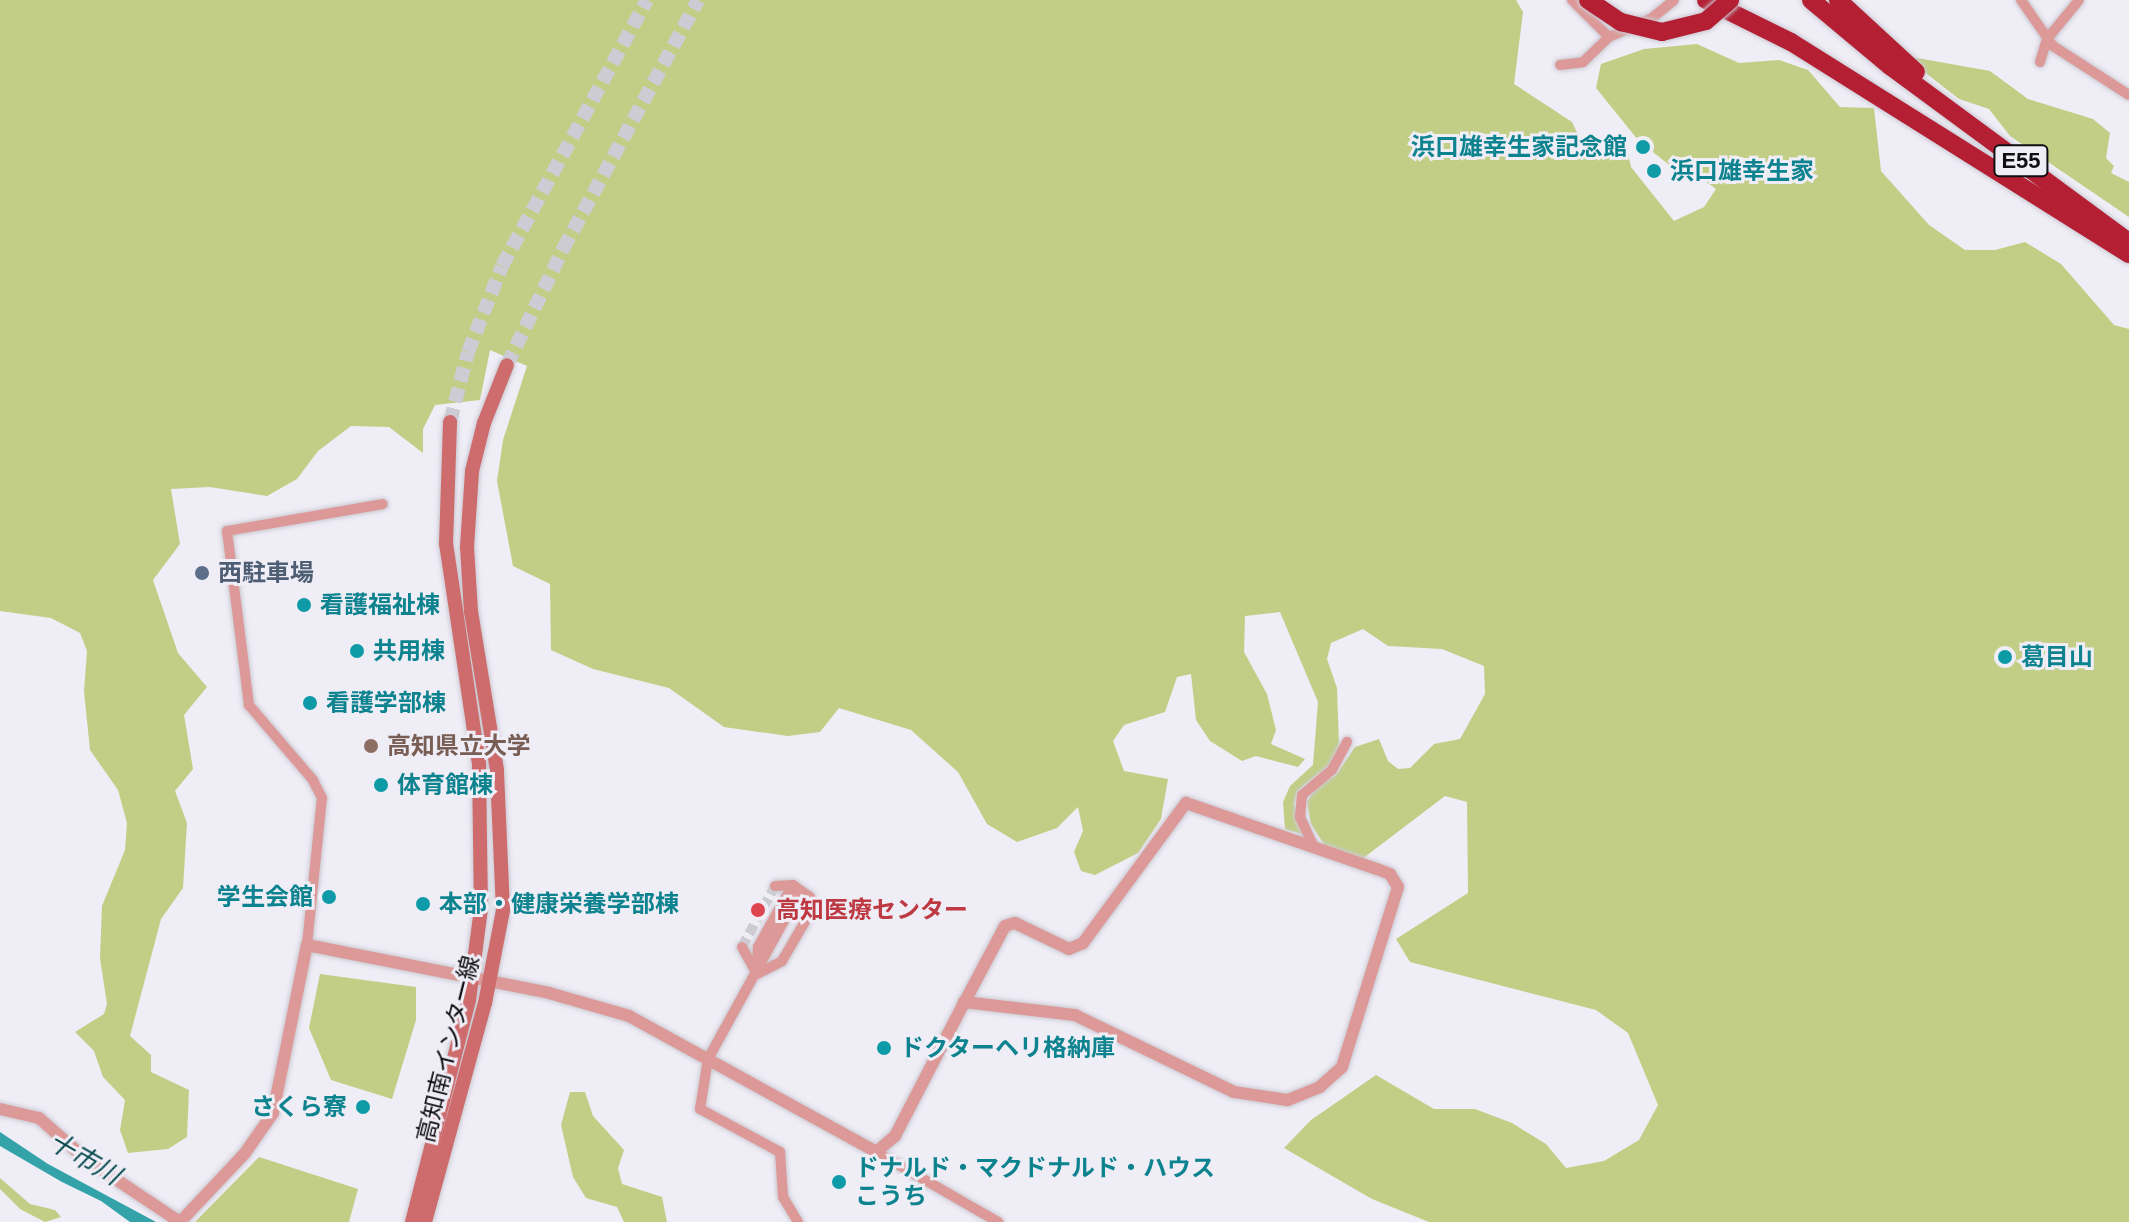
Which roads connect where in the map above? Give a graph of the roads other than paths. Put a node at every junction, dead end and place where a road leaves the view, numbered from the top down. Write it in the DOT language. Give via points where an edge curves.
graph roads {
  1 [pos="1572,0"];
  2 [pos="1588,0"];
  3 [pos="1674,0"];
  4 [pos="1706,0"];
  5 [pos="1730,0"];
  6 [pos="1811,0"];
  7 [pos="1838,0"];
  8 [pos="2021,0"];
  9 [pos="2079,0"];
  10 [pos="1609,37"];
  11 [pos="2047,39"];
  12 [pos="2040,62"];
  13 [pos="1560,65"];
  14 [pos="1928,89"];
  15 [pos="2129,95"];
  16 [pos="2122,236"];
  17 [pos="2129,254"];
  18 [pos="507,365"];
  19 [pos="450,422"];
  20 [pos="383,504"];
  21 [pos="1347,742"];
  22 [pos="1313,845"];
  23 [pos="775,886"];
  24 [pos="802,892"];
  25 [pos="307,945"];
  26 [pos="742,947"];
  27 [pos="757,974"];
  28 [pos="472,979"];
  29 [pos="489,982"];
  30 [pos="964,1002"];
  31 [pos="708,1059"];
  32 [pos="0,1109"];
  33 [pos="876,1152"];
  34 [pos="180,1222"];
  35 [pos="412,1222"];
  36 [pos="425,1222"];
  37 [pos="798,1222"];
  38 [pos="998,1222"];
  1 -- 10 [label="street"];
  2 -- 5 [label="highway, bridge" via="1621,22 1662,32 1706,21"];
  3 -- 10 [label="street" via="1652,18"];
  4 -- 17 [label="highway" via="1791,42"];
  6 -- 14 [label="highway"];
  7 -- 14 [label="highway"];
  8 -- 11 [label="street"];
  9 -- 11 [label="street"];
  10 -- 13 [label="street" via="1583,62"];
  11 -- 12 [label="street"];
  11 -- 15 [label="street"];
  14 -- 16 [label="highway" via="2070,188"];
  18 -- 29 [label="main road, 高知南インター線" via="472,471 467,547 471,612 503,835 503,910"];
  19 -- 28 [label="main road, 高知南インター線" via="446,544 479,764 482,835"];
  20 -- 25 [label="street" via="227,531 249,705 322,798"];
  21 -- 22 [label="street" via="1332,770 1302,795 1300,817"];
  22 -- 30 [label="street" via="1186,803 1083,943 1069,949 1010,923"];
  22 -- 30 [label="street" via="1390,874 1398,887 1353,1042 1342,1067 1308,1092 1287,1100 1249,1098 1075,1015"];
  23 -- 24 [label="street"];
  24 -- 27 [label="street" via="787,895 758,947"];
  24 -- 27 [label="street" via="813,908 810,917 782,961"];
  25 -- 28 [label="street"];
  25 -- 34 [label="street" via="273,1113 250,1147"];
  26 -- 27 [label="street"];
  27 -- 31 [label="street"];
  28 -- 29 [label="street"];
  28 -- 35 [label="main road, 高知南インター線"];
  29 -- 31 [label="street" via="629,1016"];
  29 -- 36 [label="main road, 高知南インター線"];
  30 -- 33 [label="street" via="895,1136"];
  31 -- 33 [label="street"];
  31 -- 37 [label="street" via="700,1109 780,1152 783,1197"];
  32 -- 34 [label="street" via="39,1118 87,1160"];
  33 -- 38 [label="street"];
}
